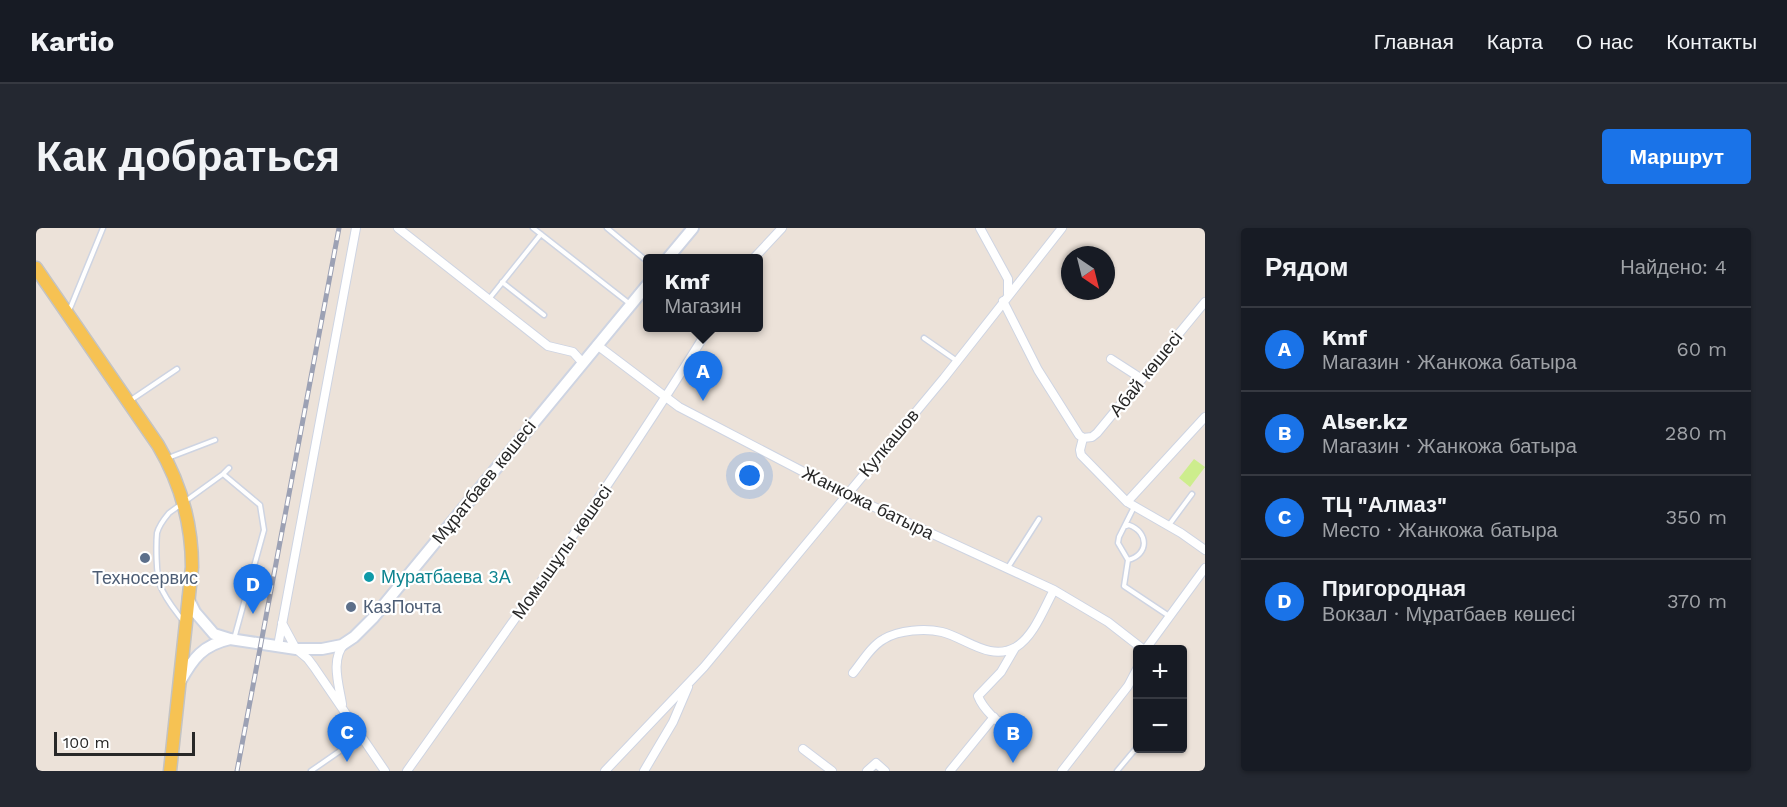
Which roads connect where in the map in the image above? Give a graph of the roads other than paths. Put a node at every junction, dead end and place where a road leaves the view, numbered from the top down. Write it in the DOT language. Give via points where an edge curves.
graph roads {
  1 [pos="103,228"];
  2 [pos="356,228"];
  3 [pos="398,228"];
  4 [pos="533,228"];
  5 [pos="607,228"];
  6 [pos="616,228"];
  7 [pos="693,228"];
  8 [pos="782,228"];
  9 [pos="981,228"];
  10 [pos="1062,228"];
  11 [pos="612,233"];
  12 [pos="540,234"];
  13 [pos="671,254"];
  14 [pos="758,254"];
  15 [pos="643,258"];
  16 [pos="36,268"];
  17 [pos="502,282"];
  18 [pos="643,290"];
  19 [pos="1008,294"];
  20 [pos="489,299"];
  21 [pos="1003,301"];
  22 [pos="1205,302"];
  23 [pos="631,304"];
  24 [pos="68,314"];
  25 [pos="544,315"];
  26 [pos="706,332"];
  27 [pos="924,338"];
  28 [pos="597,345"];
  29 [pos="1111,359"];
  30 [pos="957,361"];
  31 [pos="582,362"];
  32 [pos="177,369"];
  33 [pos="1142,378"];
  34 [pos="666,397"];
  35 [pos="128,402"];
  36 [pos="1205,417"];
  37 [pos="1083,438"];
  38 [pos="215,440"];
  39 [pos="166,459"];
  40 [pos="229,468"];
  41 [pos="223,474"];
  42 [pos="846,494"];
  43 [pos="1192,494"];
  44 [pos="183,502"];
  45 [pos="1131,504"];
  46 [pos="1039,519"];
  47 [pos="1125,526"];
  48 [pos="1168,526"];
  49 [pos="1205,550"];
  50 [pos="1128,560"];
  51 [pos="1205,568"];
  52 [pos="1007,569"];
  53 [pos="1054,590"];
  54 [pos="188,598"];
  55 [pos="1169,616"];
  56 [pos="282,623"];
  57 [pos="185,624"];
  58 [pos="232,640"];
  59 [pos="346,642"];
  60 [pos="1139,645"];
  61 [pos="1149,645"];
  62 [pos="278,646"];
  63 [pos="1015,648"];
  64 [pos="296,649"];
  65 [pos="853,673"];
  66 [pos="1133,677"];
  67 [pos="689,683"];
  68 [pos="179,684"];
  69 [pos="342,707"];
  70 [pos="994,717"];
  71 [pos="1010,730"];
  72 [pos="361,736"];
  73 [pos="803,749"];
  74 [pos="1133,751"];
  75 [pos="1065,770"];
  76 [pos="170,771"];
  77 [pos="311,771"];
  78 [pos="385,771"];
  79 [pos="407,771"];
  80 [pos="605,771"];
  81 [pos="644,771"];
  82 [pos="832,771"];
  83 [pos="867,771"];
  84 [pos="885,771"];
  85 [pos="950,771"];
  86 [pos="1117,771"];
  1 -- 24 [label="lane"];
  2 -- 56 [label="street"];
  3 -- 20 [label="street"];
  4 -- 12 [label="lane"];
  5 -- 11 [label="lane"];
  6 -- 11 [label="lane"];
  7 -- 13 [label="street"];
  8 -- 14 [label="street"];
  9 -- 19 [label="street" via="1008,279"];
  10 -- 19 [label="street, Кулкашов"];
  11 -- 15 [label="lane"];
  12 -- 17 [label="lane"];
  12 -- 23 [label="lane"];
  16 -- 24 [label="main road"];
  17 -- 20 [label="lane"];
  17 -- 25 [label="lane"];
  18 -- 23 [label="street, Мұратбаев көшесі"];
  19 -- 21 [label="street, Кулкашов"];
  20 -- 31 [label="street" via="548,346 573,352"];
  21 -- 30 [label="street, Кулкашов"];
  21 -- 37 [label="street" via="1038,370"];
  22 -- 33 [label="street, Абай көшесі"];
  23 -- 28 [label="street, Мұратбаев көшесі"];
  24 -- 35 [label="main road"];
  26 -- 34 [label="street, Момышұлы көшесі"];
  27 -- 30 [label="lane"];
  28 -- 31 [label="street, Мұратбаев көшесі"];
  28 -- 34 [label="street, Жанкожа батыра"];
  29 -- 33 [label="street"];
  30 -- 42 [label="street, Кулкашов"];
  31 -- 59 [label="street, Мұратбаев көшесі" via="373,618"];
  32 -- 35 [label="lane"];
  33 -- 37 [label="street, Абай көшесі" via="1097,433 1092,438"];
  34 -- 42 [label="street, Жанкожа батыра"];
  34 -- 79 [label="street, Момышұлы көшесі" via="574,536"];
  35 -- 39 [label="main road"];
  36 -- 45 [label="street"];
  37 -- 45 [label="street" via="1081,455"];
  38 -- 39 [label="lane"];
  39 -- 44 [label="main road"];
  40 -- 41 [label="lane"];
  41 -- 44 [label="lane"];
  41 -- 58 [label="lane" via="260,505 264,530"];
  42 -- 52 [label="street, Жанкожа батыра"];
  42 -- 67 [label="street, Кулкашов"];
  43 -- 48 [label="lane"];
  44 -- 54 [label="main road" via="192,546"];
  44 -- 57 [label="lane" via="162,521 158,533 158,576 167,599"];
  45 -- 47 [label="lane"];
  45 -- 48 [label="street"];
  46 -- 52 [label="lane"];
  47 -- 50 [label="lane" via="1118,543"];
  47 -- 50 [label="lane" via="1138,529 1144,541 1140,554"];
  48 -- 49 [label="street"];
  50 -- 55 [label="lane" via="1124,586"];
  51 -- 55 [label="street, Жанкожа батыра"];
  52 -- 53 [label="street, Жанкожа батыра"];
  53 -- 60 [label="street, Жанкожа батыра" via="1108,621"];
  53 -- 63 [label="street" via="1024,641"];
  54 -- 57 [label="main road"];
  54 -- 58 [label="street" via="214,633"];
  55 -- 61 [label="street, Жанкожа батыра"];
  56 -- 62 [label="street"];
  56 -- 64 [label="street"];
  57 -- 68 [label="main road"];
  58 -- 62 [label="street, Мұратбаев көшесі"];
  58 -- 68 [label="street" via="211,645 200,653"];
  59 -- 64 [label="street, Мұратбаев көшесі" via="332,648"];
  59 -- 69 [label="street" via="337,662"];
  62 -- 64 [label="street, Мұратбаев көшесі"];
  63 -- 65 [label="street" via="991,652 944,633 904,633 875,645"];
  63 -- 70 [label="street" via="1001,672 978,696"];
  64 -- 69 [label="street" via="308,659"];
  66 -- 75 [label="street"];
  67 -- 80 [label="street, Кулкашов"];
  67 -- 81 [label="street, Кулкашов" via="673,722"];
  68 -- 76 [label="main road"];
  69 -- 72 [label="street"];
  70 -- 71 [label="street"];
  70 -- 85 [label="street"];
  72 -- 77 [label="lane"];
  72 -- 78 [label="street"];
  73 -- 82 [label="street"];
  74 -- 86 [label="lane"];
  83 -- 84 [label="street" via="876,763"];
}
